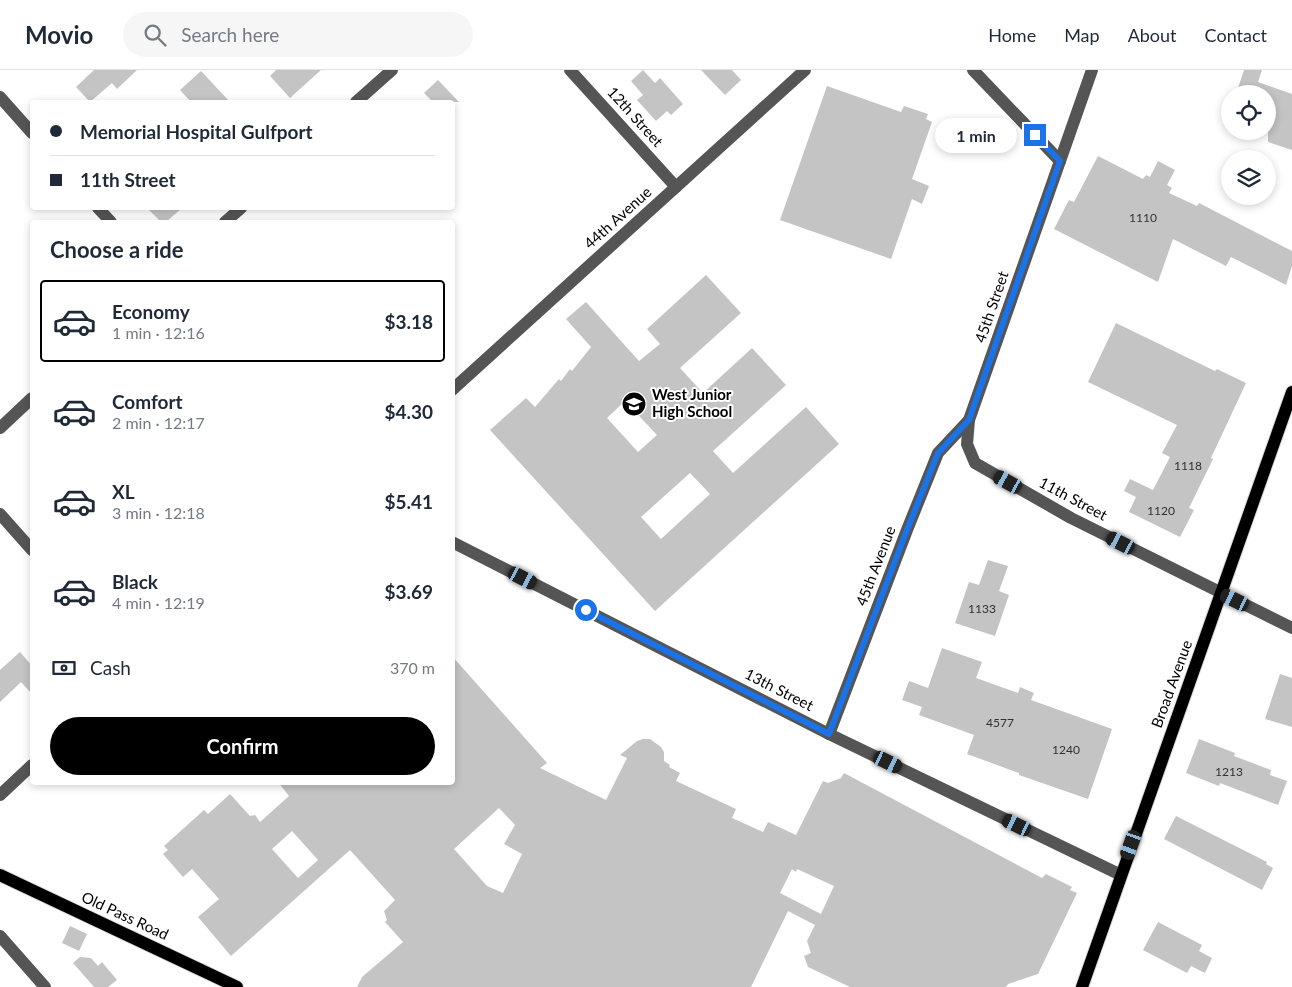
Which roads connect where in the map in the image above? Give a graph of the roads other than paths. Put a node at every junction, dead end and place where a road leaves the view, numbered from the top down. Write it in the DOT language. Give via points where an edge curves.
graph roads {
  1 [pos="392,70"];
  2 [pos="570,70"];
  3 [pos="805,70"];
  4 [pos="973,70"];
  5 [pos="1092,70"];
  6 [pos="0,97"];
  7 [pos="358,100"];
  8 [pos="30,131"];
  9 [pos="1060,161"];
  10 [pos="676,187"];
  11 [pos="100,210"];
  12 [pos="239,210"];
  13 [pos="109,220"];
  14 [pos="226,220"];
  15 [pos="455,387"];
  16 [pos="1292,392"];
  17 [pos="30,400"];
  18 [pos="969,420"];
  19 [pos="0,428"];
  20 [pos="975,464"];
  21 [pos="0,514"];
  22 [pos="455,544"];
  23 [pos="30,548"];
  24 [pos="1221,593"];
  25 [pos="1292,628"];
  26 [pos="829,734"];
  27 [pos="30,767"];
  28 [pos="0,795"];
  29 [pos="0,875"];
  30 [pos="1120,875"];
  31 [pos="0,936"];
  32 [pos="45,987"];
  33 [pos="237,987"];
  34 [pos="1082,987"];
  1 -- 7 [label="street"];
  2 -- 10 [label="street, 12th Street"];
  3 -- 10 [label="street, 44th Avenue"];
  4 -- 9 [label="street"];
  5 -- 9 [label="street"];
  6 -- 8 [label="street"];
  9 -- 18 [label="street, 45th Street"];
  10 -- 15 [label="street, 44th Avenue"];
  11 -- 13 [label="street"];
  12 -- 14 [label="street"];
  16 -- 24 [label="main road, Broad Avenue"];
  17 -- 19 [label="street"];
  18 -- 20 [label="street, 45th Street" via="967,444"];
  18 -- 26 [label="street, 45th Avenue" via="938,453"];
  20 -- 24 [label="street, 11th Street" via="1071,518"];
  21 -- 23 [label="street"];
  22 -- 26 [label="street, 13th Street"];
  24 -- 25 [label="street, 11th Street"];
  24 -- 30 [label="main road, Broad Avenue"];
  26 -- 30 [label="street, 13th Street"];
  27 -- 28 [label="street"];
  29 -- 33 [label="main road, Old Pass Road"];
  30 -- 34 [label="main road, Broad Avenue"];
  31 -- 32 [label="street"];
}
